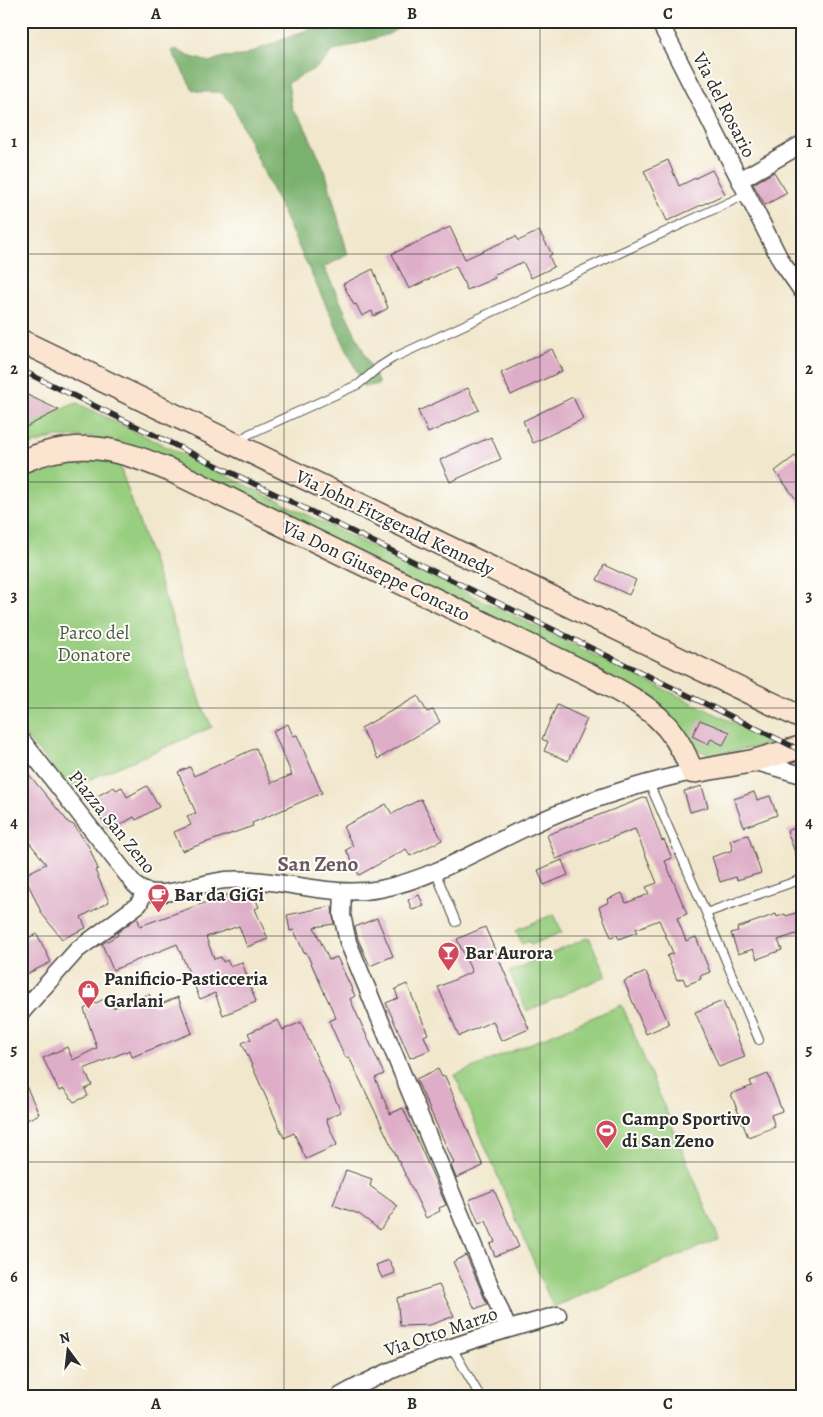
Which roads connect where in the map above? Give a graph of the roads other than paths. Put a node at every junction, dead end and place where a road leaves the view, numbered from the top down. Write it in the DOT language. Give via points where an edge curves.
graph roads {
  1 [pos="659,21"];
  2 [pos="802,144"];
  3 [pos="744,187"];
  4 [pos="802,291"];
  5 [pos="21,341"];
  6 [pos="234,445"];
  7 [pos="21,462"];
  8 [pos="770,702"];
  9 [pos="802,708"];
  10 [pos="802,718"];
  11 [pos="21,739"];
  12 [pos="802,747"];
  13 [pos="753,761"];
  14 [pos="692,772"];
  15 [pos="802,775"];
  16 [pos="649,783"];
  17 [pos="435,871"];
  18 [pos="802,879"];
  19 [pos="144,892"];
  20 [pos="343,892"];
  21 [pos="706,913"];
  22 [pos="456,922"];
  23 [pos="21,1013"];
  24 [pos="759,1040"];
  25 [pos="558,1315"];
  26 [pos="508,1329"];
  27 [pos="451,1346"];
  28 [pos="340,1396"];
  29 [pos="480,1396"];
  1 -- 3 [label="street, Via del Rosario"];
  2 -- 3 [label="street, Via del Rosario"];
  3 -- 4 [label="street, Via del Rosario" via="781,261"];
  3 -- 6 [label="lane" via="393,358 358,384 249,434"];
  5 -- 6 [label="main road, Via John Fitzgerald Kennedy"];
  6 -- 8 [label="main road, Via John Fitzgerald Kennedy"];
  7 -- 14 [label="main road, Via Don Giuseppe Concato" via="60,449 90,447 120,451 174,472 594,678 648,708 666,725"];
  8 -- 9 [label="main road, Via John Fitzgerald Kennedy"];
  8 -- 10 [label="main road, Via John Fitzgerald Kennedy"];
  11 -- 19 [label="street, Piazza San Zeno" via="112,857"];
  12 -- 13 [label="main road"];
  13 -- 14 [label="main road"];
  13 -- 15 [label="street"];
  14 -- 16 [label="street"];
  16 -- 17 [label="street, Piazza San Zeno" via="568,810"];
  16 -- 21 [label="lane"];
  17 -- 20 [label="street, Piazza San Zeno" via="388,887"];
  17 -- 22 [label="lane"];
  18 -- 21 [label="lane"];
  19 -- 20 [label="street, Piazza San Zeno" via="159,894 238,879"];
  19 -- 23 [label="street" via="139,904 77,950"];
  20 -- 26 [label="street" via="342,915 348,942"];
  21 -- 24 [label="lane"];
  25 -- 26 [label="street, Via Otto Marzo"];
  26 -- 27 [label="street, Via Otto Marzo"];
  27 -- 28 [label="street, Via Otto Marzo" via="374,1377"];
  27 -- 29 [label="lane"];
}
